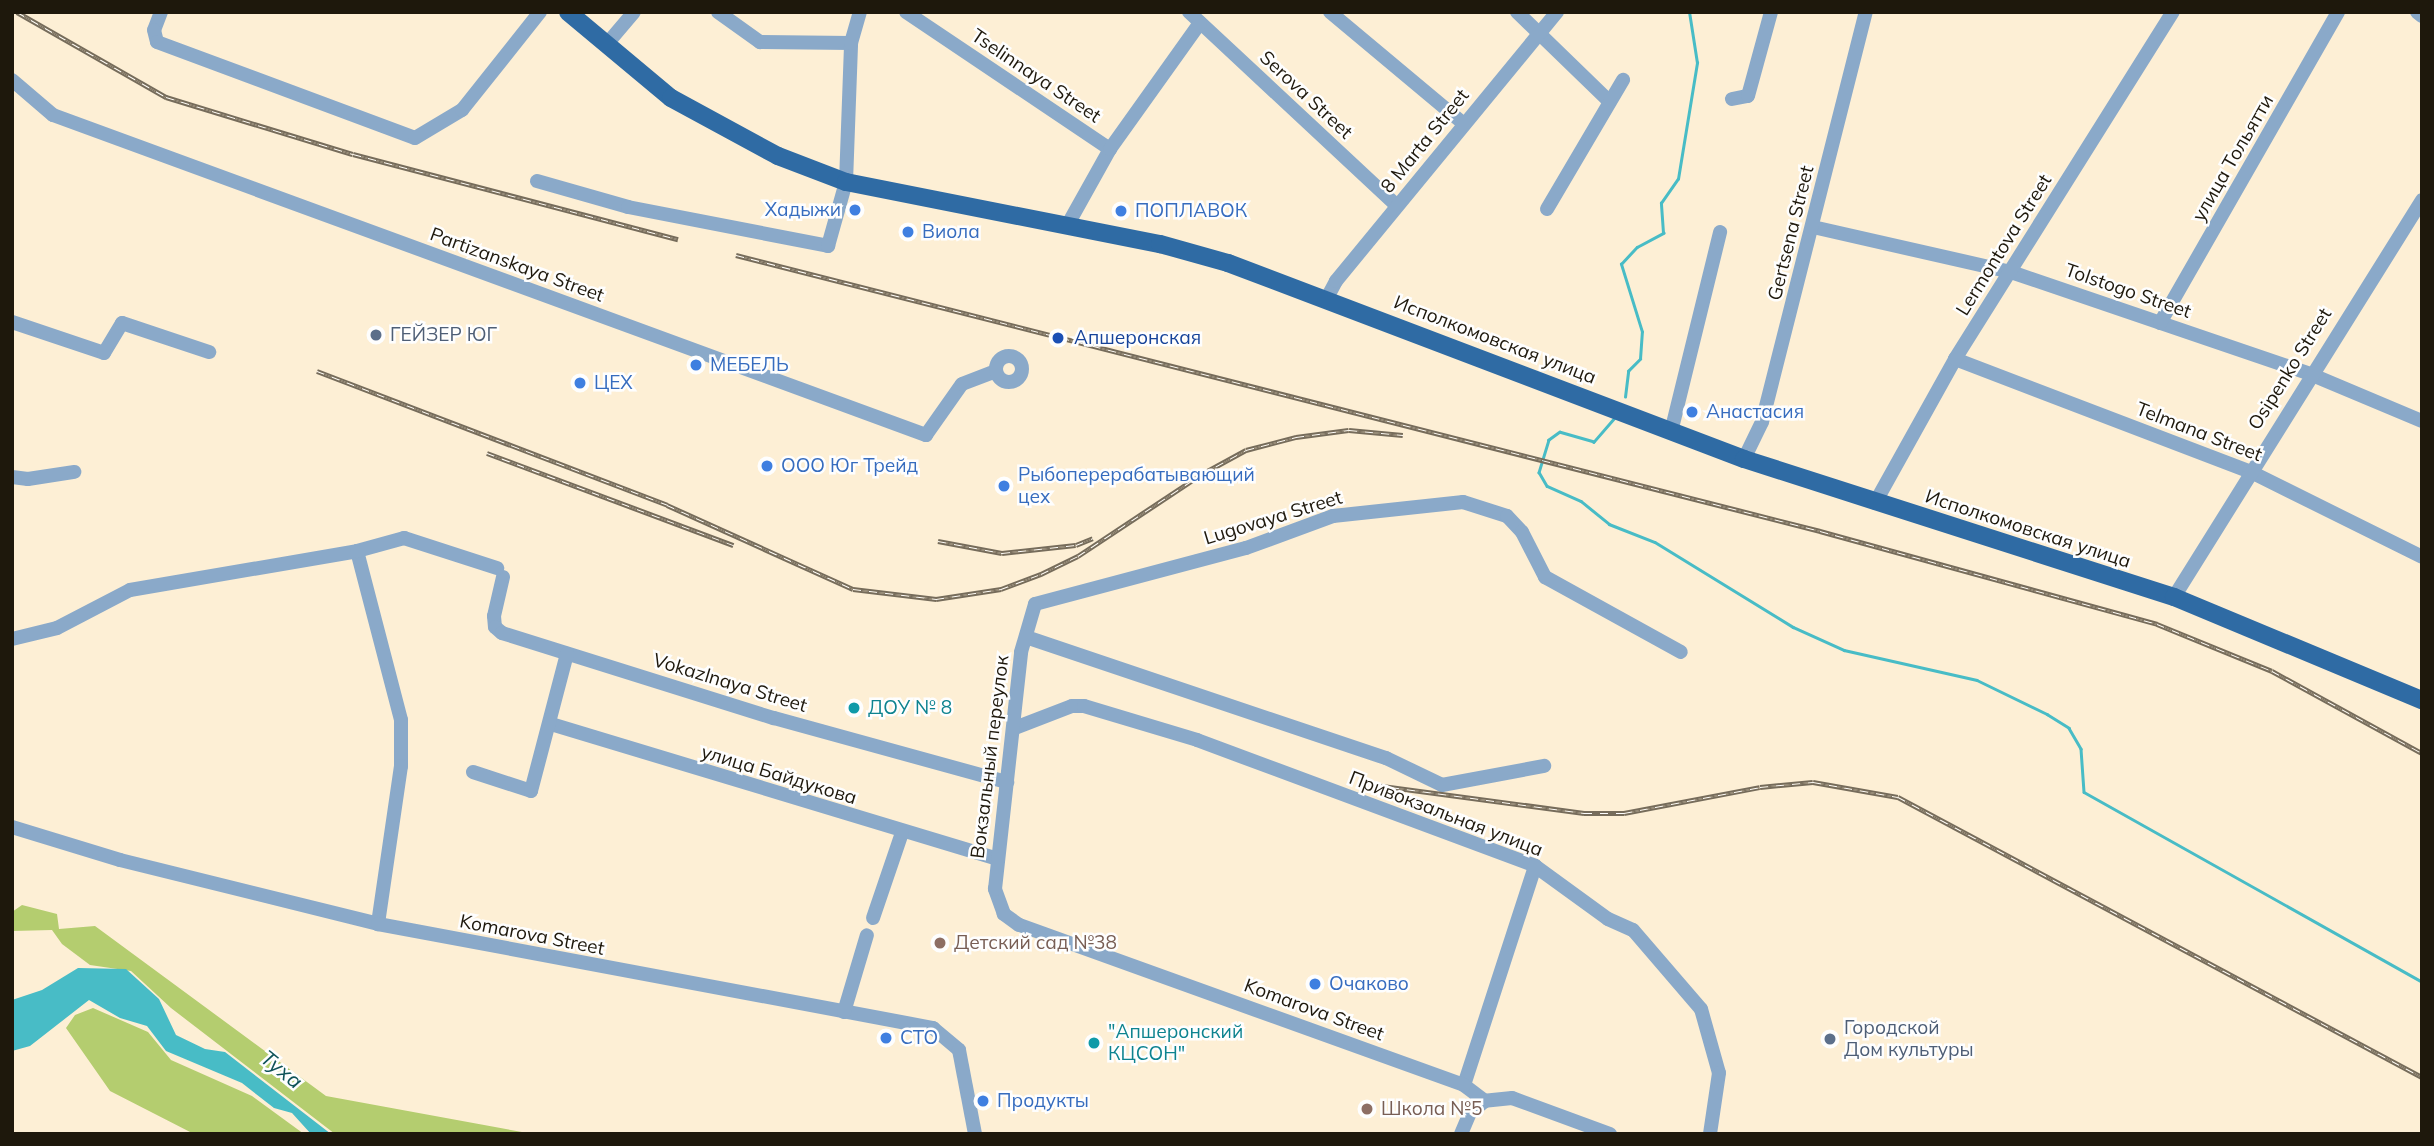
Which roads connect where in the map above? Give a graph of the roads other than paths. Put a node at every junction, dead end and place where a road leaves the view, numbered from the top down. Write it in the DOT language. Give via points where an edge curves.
graph roads {
  1 [pos="540,12"];
  2 [pos="568,12"];
  3 [pos="634,12"];
  4 [pos="718,12"];
  5 [pos="860,12"];
  6 [pos="906,12"];
  7 [pos="1189,12"];
  8 [pos="1330,12"];
  9 [pos="1517,12"];
  10 [pos="1557,12"];
  11 [pos="1771,12"];
  12 [pos="1866,12"];
  13 [pos="2173,12"];
  14 [pos="2338,12"];
  15 [pos="2417,12"];
  16 [pos="157,13"];
  17 [pos="2422,16"];
  18 [pos="1200,23"];
  19 [pos="1539,33"];
  20 [pos="851,43"];
  21 [pos="606,45"];
  22 [pos="1623,79"];
  23 [pos="12,80"];
  24 [pos="1732,99"];
  25 [pos="1610,102"];
  26 [pos="1464,124"];
  27 [pos="1110,149"];
  28 [pos="537,181"];
  29 [pos="846,183"];
  30 [pos="2422,200"];
  31 [pos="1397,206"];
  32 [pos="1547,209"];
  33 [pos="1067,226"];
  34 [pos="1813,227"];
  35 [pos="1720,232"];
  36 [pos="2011,272"];
  37 [pos="1327,298"];
  38 [pos="12,322"];
  39 [pos="2160,323"];
  40 [pos="209,352"];
  41 [pos="1955,359"];
  42 [pos="996,371"];
  43 [pos="2310,374"];
  44 [pos="2422,421"];
  45 [pos="1671,432"];
  46 [pos="1744,459"];
  47 [pos="2249,471"];
  48 [pos="74,472"];
  49 [pos="12,477"];
  50 [pos="1875,503"];
  51 [pos="357,551"];
  52 [pos="2422,557"];
  53 [pos="2174,597"];
  54 [pos="1035,604"];
  55 [pos="1026,637"];
  56 [pos="12,639"];
  57 [pos="1681,652"];
  58 [pos="567,654"];
  59 [pos="2422,700"];
  60 [pos="551,724"];
  61 [pos="1015,728"];
  62 [pos="1544,766"];
  63 [pos="473,772"];
  64 [pos="1007,782"];
  65 [pos="12,827"];
  66 [pos="902,833"];
  67 [pos="997,859"];
  68 [pos="1535,866"];
  69 [pos="1004,914"];
  70 [pos="873,918"];
  71 [pos="377,924"];
  72 [pos="867,935"];
  73 [pos="844,1012"];
  74 [pos="1464,1085"];
  75 [pos="1485,1101"];
  76 [pos="975,1134"];
  77 [pos="1461,1134"];
  78 [pos="1610,1134"];
  79 [pos="1710,1134"];
  1 -- 16 [label="street" via="462,110 415,138 157,42"];
  2 -- 21 [label="main road, Исполкомовская улица"];
  3 -- 21 [label="street"];
  4 -- 20 [label="street" via="760,42"];
  5 -- 20 [label="street"];
  6 -- 27 [label="street, Tselinnaya Street"];
  7 -- 18 [label="street, Serova Street"];
  8 -- 26 [label="street"];
  9 -- 19 [label="street"];
  10 -- 19 [label="street, 8 Marta Street"];
  11 -- 24 [label="street" via="1748,96"];
  12 -- 34 [label="street, Gertsena Street"];
  13 -- 36 [label="street, Lermontova Street"];
  14 -- 39 [label="street, улица Тольятти"];
  15 -- 17 [label="street"];
  18 -- 27 [label="street"];
  18 -- 31 [label="street, Serova Street"];
  19 -- 25 [label="street"];
  19 -- 26 [label="street, 8 Marta Street"];
  20 -- 29 [label="street"];
  21 -- 29 [label="main road, Исполкомовская улица" via="671,98 778,156"];
  22 -- 25 [label="street"];
  23 -- 42 [label="street, Partizanskaya Street" via="53,115 926,435 962,384"];
  25 -- 32 [label="street"];
  26 -- 31 [label="street, 8 Marta Street"];
  27 -- 33 [label="street"];
  28 -- 29 [label="street" via="628,207 828,246"];
  29 -- 33 [label="main road, Исполкомовская улица"];
  30 -- 43 [label="street, Osipenko Street"];
  31 -- 37 [label="street, 8 Marta Street"];
  33 -- 37 [label="main road, Исполкомовская улица" via="1160,244"];
  34 -- 36 [label="street, Tolstogo Street"];
  34 -- 46 [label="street, Gertsena Street" via="1762,422"];
  35 -- 45 [label="street"];
  36 -- 39 [label="street, Tolstogo Street"];
  36 -- 41 [label="street, Lermontova Street"];
  37 -- 45 [label="main road, Исполкомовская улица"];
  38 -- 40 [label="street" via="104,353 122,323"];
  39 -- 43 [label="street, Tolstogo Street"];
  41 -- 47 [label="street, Telmana Street"];
  41 -- 50 [label="street, Lermontova Street"];
  43 -- 44 [label="street, Tolstogo Street"];
  43 -- 47 [label="street, Osipenko Street"];
  45 -- 46 [label="main road, Исполкомовская улица"];
  46 -- 50 [label="main road, Исполкомовская улица"];
  47 -- 52 [label="street, Telmana Street"];
  47 -- 53 [label="street, Osipenko Street"];
  48 -- 49 [label="street"];
  50 -- 53 [label="main road, Исполкомовская улица"];
  51 -- 56 [label="street, Vokazlnaya Street" via="130,590 57,628"];
  51 -- 58 [label="street, Vokazlnaya Street" via="404,538 500,572 495,627"];
  51 -- 71 [label="street" via="401,720 401,766"];
  53 -- 59 [label="main road, Исполкомовская улица"];
  54 -- 55 [label="street, Вокзальный переулок"];
  54 -- 57 [label="street, Lugovaya Street" via="1246,548 1333,516 1463,502 1507,516 1522,532 1545,577"];
  55 -- 61 [label="street, Вокзальный переулок"];
  55 -- 62 [label="street, Привокзальная улица" via="1386,758 1442,785"];
  58 -- 60 [label="street"];
  58 -- 64 [label="street, Vokazlnaya Street"];
  60 -- 63 [label="street" via="531,791"];
  60 -- 66 [label="street, улица Байдукова"];
  61 -- 64 [label="street, Вокзальный переулок"];
  61 -- 68 [label="street, Привокзальная улица" via="1072,706 1084,706 1197,740"];
  64 -- 67 [label="street, Вокзальный переулок"];
  65 -- 71 [label="street, Komarova Street" via="120,860"];
  66 -- 67 [label="street, улица Байдукова"];
  66 -- 70 [label="street"];
  67 -- 69 [label="street, Вокзальный переулок" via="995,889"];
  68 -- 74 [label="street"];
  68 -- 79 [label="street, Привокзальная улица" via="1608,919 1633,930 1702,1009 1719,1073"];
  69 -- 74 [label="street, Komarova Street" via="1019,925"];
  71 -- 73 [label="street, Komarova Street"];
  72 -- 73 [label="street"];
  73 -- 76 [label="street, Komarova Street" via="933,1028 951,1039 959,1050"];
  74 -- 75 [label="street, Komarova Street"];
  75 -- 77 [label="street" via="1470,1113"];
  75 -- 78 [label="street" via="1512,1098"];
}
